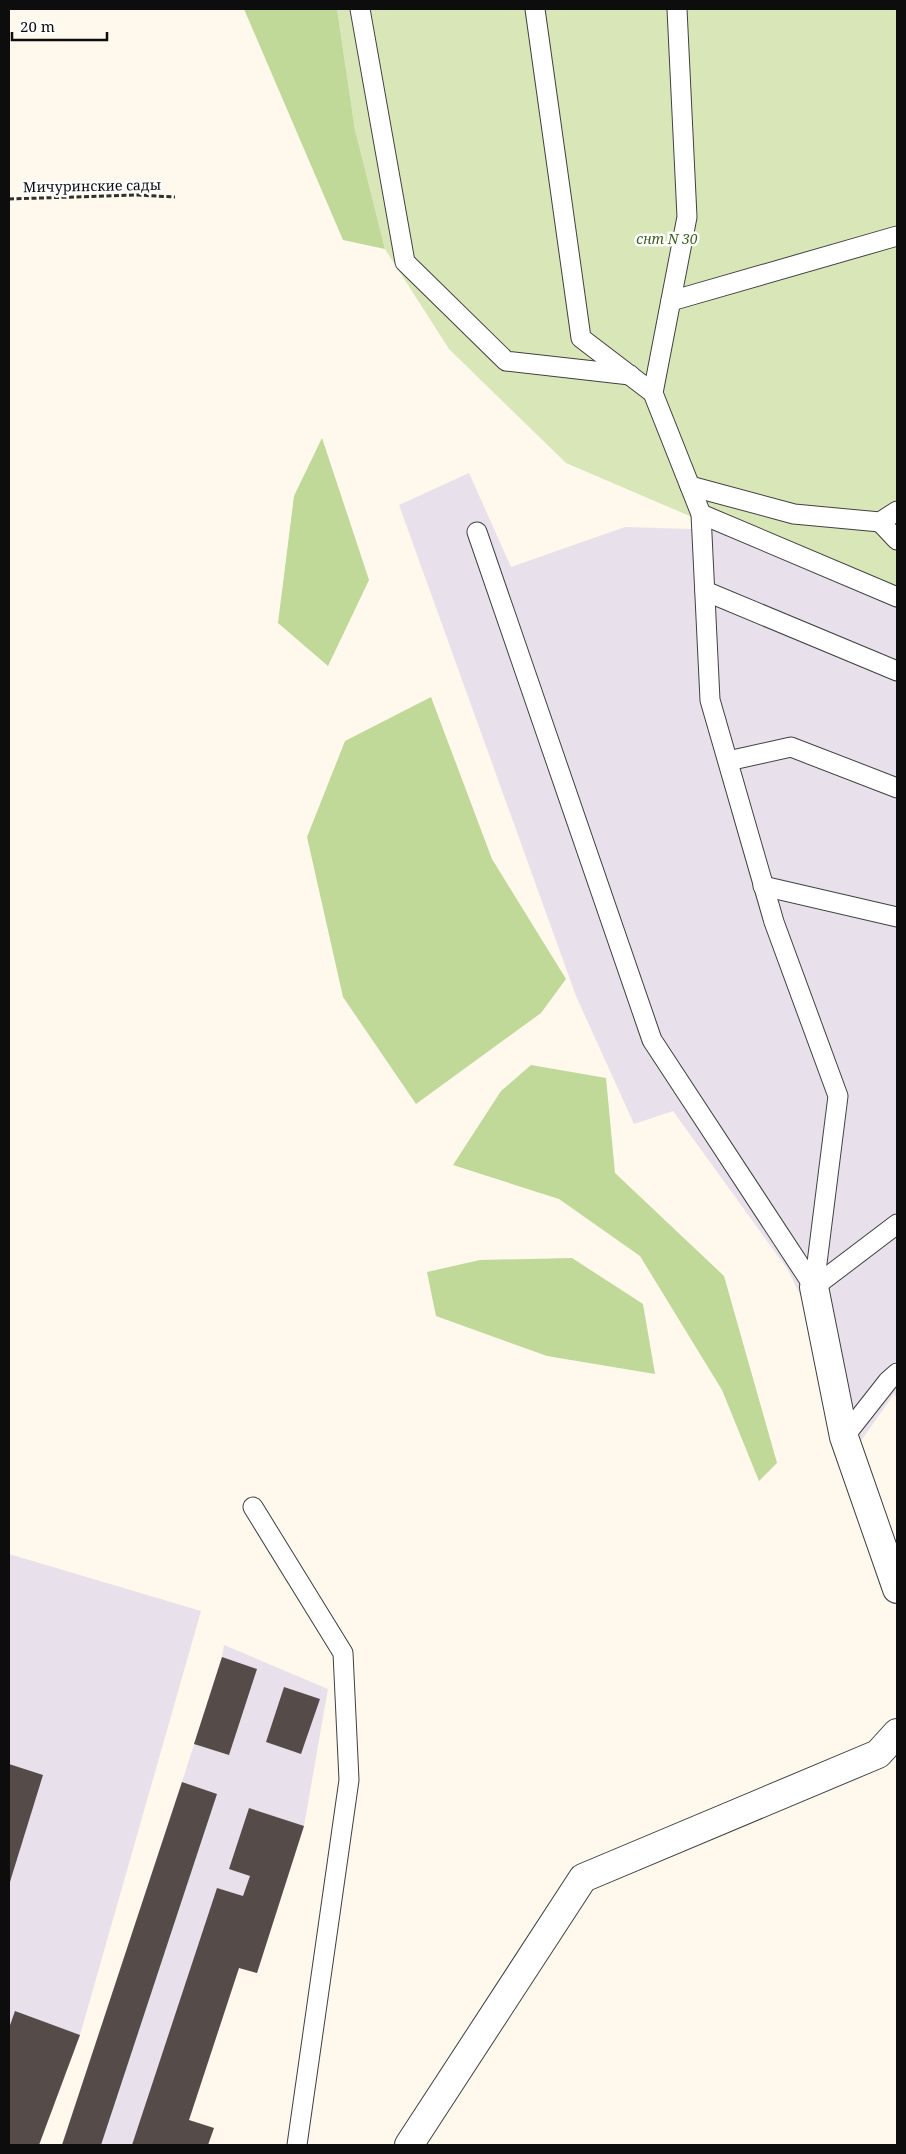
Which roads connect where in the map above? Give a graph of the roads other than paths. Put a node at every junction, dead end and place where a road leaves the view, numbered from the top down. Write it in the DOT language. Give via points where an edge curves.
graph roads {
  1 [pos="360,9"];
  2 [pos="535,9"];
  3 [pos="677,9"];
  4 [pos="897,236"];
  5 [pos="671,300"];
  6 [pos="630,376"];
  7 [pos="653,393"];
  8 [pos="690,486"];
  9 [pos="897,510"];
  10 [pos="701,514"];
  11 [pos="880,522"];
  12 [pos="477,532"];
  13 [pos="897,540"];
  14 [pos="705,591"];
  15 [pos="897,597"];
  16 [pos="897,671"];
  17 [pos="728,761"];
  18 [pos="897,788"];
  19 [pos="763,886"];
  20 [pos="897,918"];
  21 [pos="897,1224"];
  22 [pos="814,1287"];
  23 [pos="897,1373"];
  24 [pos="844,1437"];
  25 [pos="253,1507"];
  26 [pos="897,1589"];
  27 [pos="897,1733"];
  28 [pos="297,2145"];
  29 [pos="409,2145"];
  1 -- 6 [label="lane" via="405,262 506,361"];
  2 -- 6 [label="lane" via="581,338"];
  3 -- 5 [label="lane" via="688,217"];
  4 -- 5 [label="lane"];
  5 -- 7 [label="lane"];
  6 -- 7 [label="lane"];
  7 -- 8 [label="lane"];
  8 -- 10 [label="lane"];
  8 -- 11 [label="lane" via="794,514"];
  9 -- 11 [label="lane"];
  10 -- 14 [label="lane"];
  10 -- 15 [label="lane"];
  11 -- 13 [label="lane"];
  12 -- 22 [label="lane" via="652,1040"];
  14 -- 16 [label="lane"];
  14 -- 17 [label="lane" via="710,700"];
  17 -- 18 [label="lane" via="791,747"];
  17 -- 19 [label="lane"];
  19 -- 20 [label="lane"];
  19 -- 22 [label="lane" via="838,1096"];
  21 -- 22 [label="lane"];
  22 -- 24 [label="street"];
  23 -- 24 [label="lane"];
  24 -- 26 [label="street"];
  25 -- 28 [label="lane" via="343,1653 349,1780"];
  27 -- 29 [label="street" via="878,1754 583,1878"];
}
